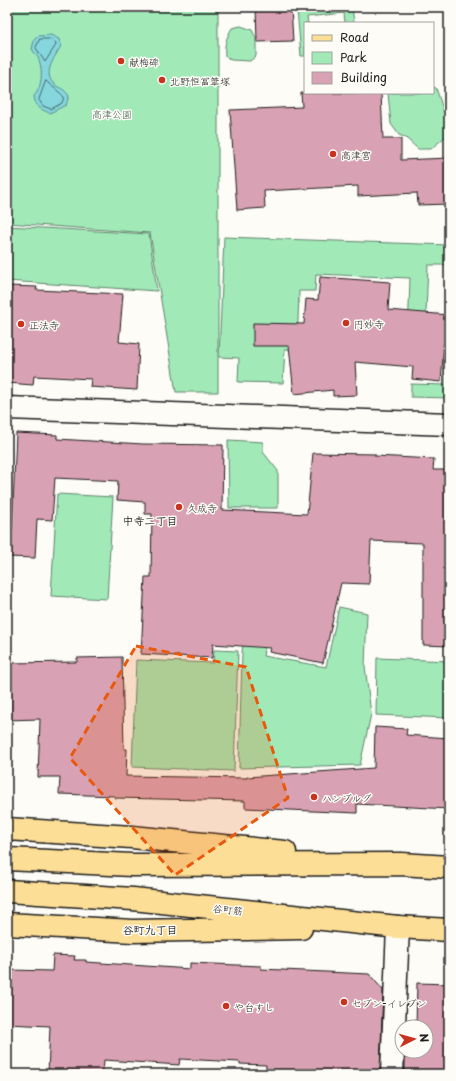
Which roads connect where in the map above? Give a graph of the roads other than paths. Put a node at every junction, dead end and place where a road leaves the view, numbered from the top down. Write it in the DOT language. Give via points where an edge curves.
graph roads {
  1 [pos="7,408"];
  2 [pos="449,424"];
  3 [pos="7,829"];
  4 [pos="7,859"];
  5 [pos="401,864"];
  6 [pos="449,867"];
  7 [pos="7,891"];
  8 [pos="7,924"];
  9 [pos="398,927"];
  10 [pos="449,930"];
  11 [pos="392,1074"];
  1 -- 2 [label="street"];
  3 -- 5 [label="main road" via="132,837"];
  4 -- 5 [label="main road" via="132,865"];
  5 -- 6 [label="main road"];
  7 -- 9 [label="main road, 谷町筋" via="133,899"];
  8 -- 9 [label="main road" via="133,931"];
  9 -- 10 [label="main road, 谷町筋"];
  9 -- 11 [label="street"];
}
